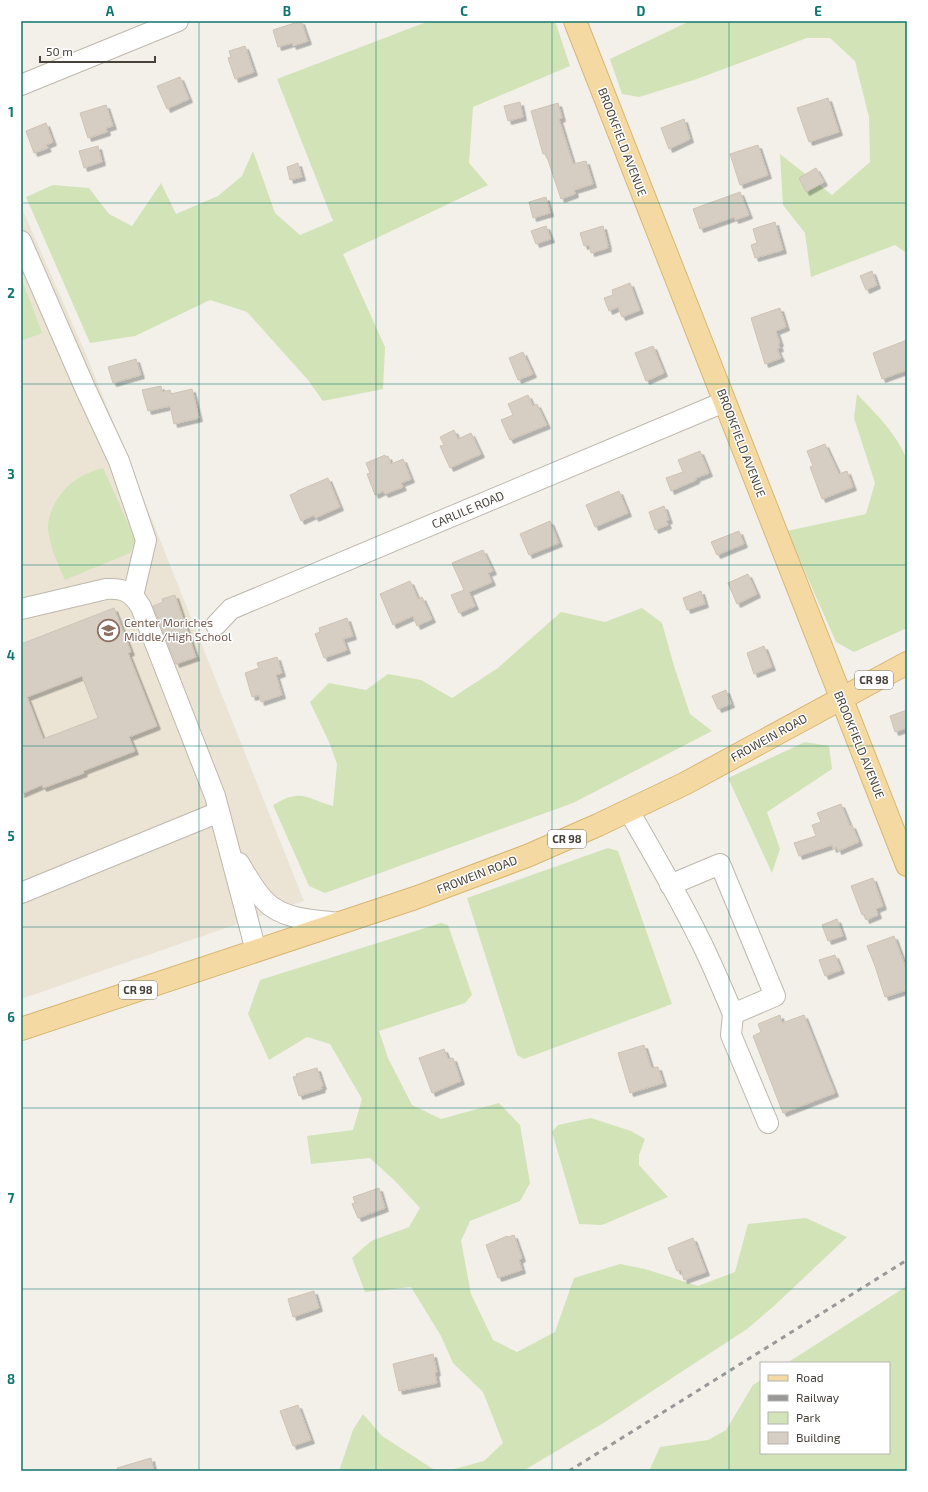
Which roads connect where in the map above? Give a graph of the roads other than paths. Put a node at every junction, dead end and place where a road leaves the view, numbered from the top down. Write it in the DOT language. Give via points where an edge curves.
graph roads {
  1 [pos="178,21"];
  2 [pos="575,21"];
  3 [pos="21,85"];
  4 [pos="21,241"];
  5 [pos="724,402"];
  6 [pos="134,596"];
  7 [pos="21,609"];
  8 [pos="216,625"];
  9 [pos="907,663"];
  10 [pos="841,699"];
  11 [pos="629,810"];
  12 [pos="219,812"];
  13 [pos="230,850"];
  14 [pos="907,865"];
  15 [pos="670,885"];
  16 [pos="21,893"];
  17 [pos="340,923"];
  18 [pos="256,951"];
  19 [pos="733,1014"];
  20 [pos="21,1029"];
  21 [pos="768,1123"];
  1 -- 3 [label="street"];
  2 -- 5 [label="main road, BROOKFIELD AVENUE"];
  4 -- 6 [label="street" via="119,461 146,540"];
  5 -- 8 [label="street, CARLILE ROAD" via="231,609"];
  5 -- 10 [label="main road, BROOKFIELD AVENUE"];
  6 -- 7 [label="street" via="122,590 106,589"];
  6 -- 12 [label="street" via="141,607"];
  9 -- 10 [label="main road, FROWEIN ROAD / CR 98"];
  10 -- 11 [label="main road, FROWEIN ROAD / CR 98" via="714,768"];
  10 -- 14 [label="main road, BROOKFIELD AVENUE"];
  11 -- 15 [label="street"];
  11 -- 17 [label="main road, FROWEIN ROAD / CR 98" via="496,868"];
  12 -- 13 [label="street"];
  12 -- 16 [label="street"];
  13 -- 17 [label="street" via="271,907 288,915"];
  13 -- 18 [label="street"];
  15 -- 19 [label="street" via="698,936"];
  15 -- 19 [label="street" via="720,864 775,996"];
  17 -- 18 [label="main road, FROWEIN ROAD / CR 98"];
  18 -- 20 [label="main road, FROWEIN ROAD / CR 98"];
  19 -- 21 [label="street" via="731,1035"];
}
